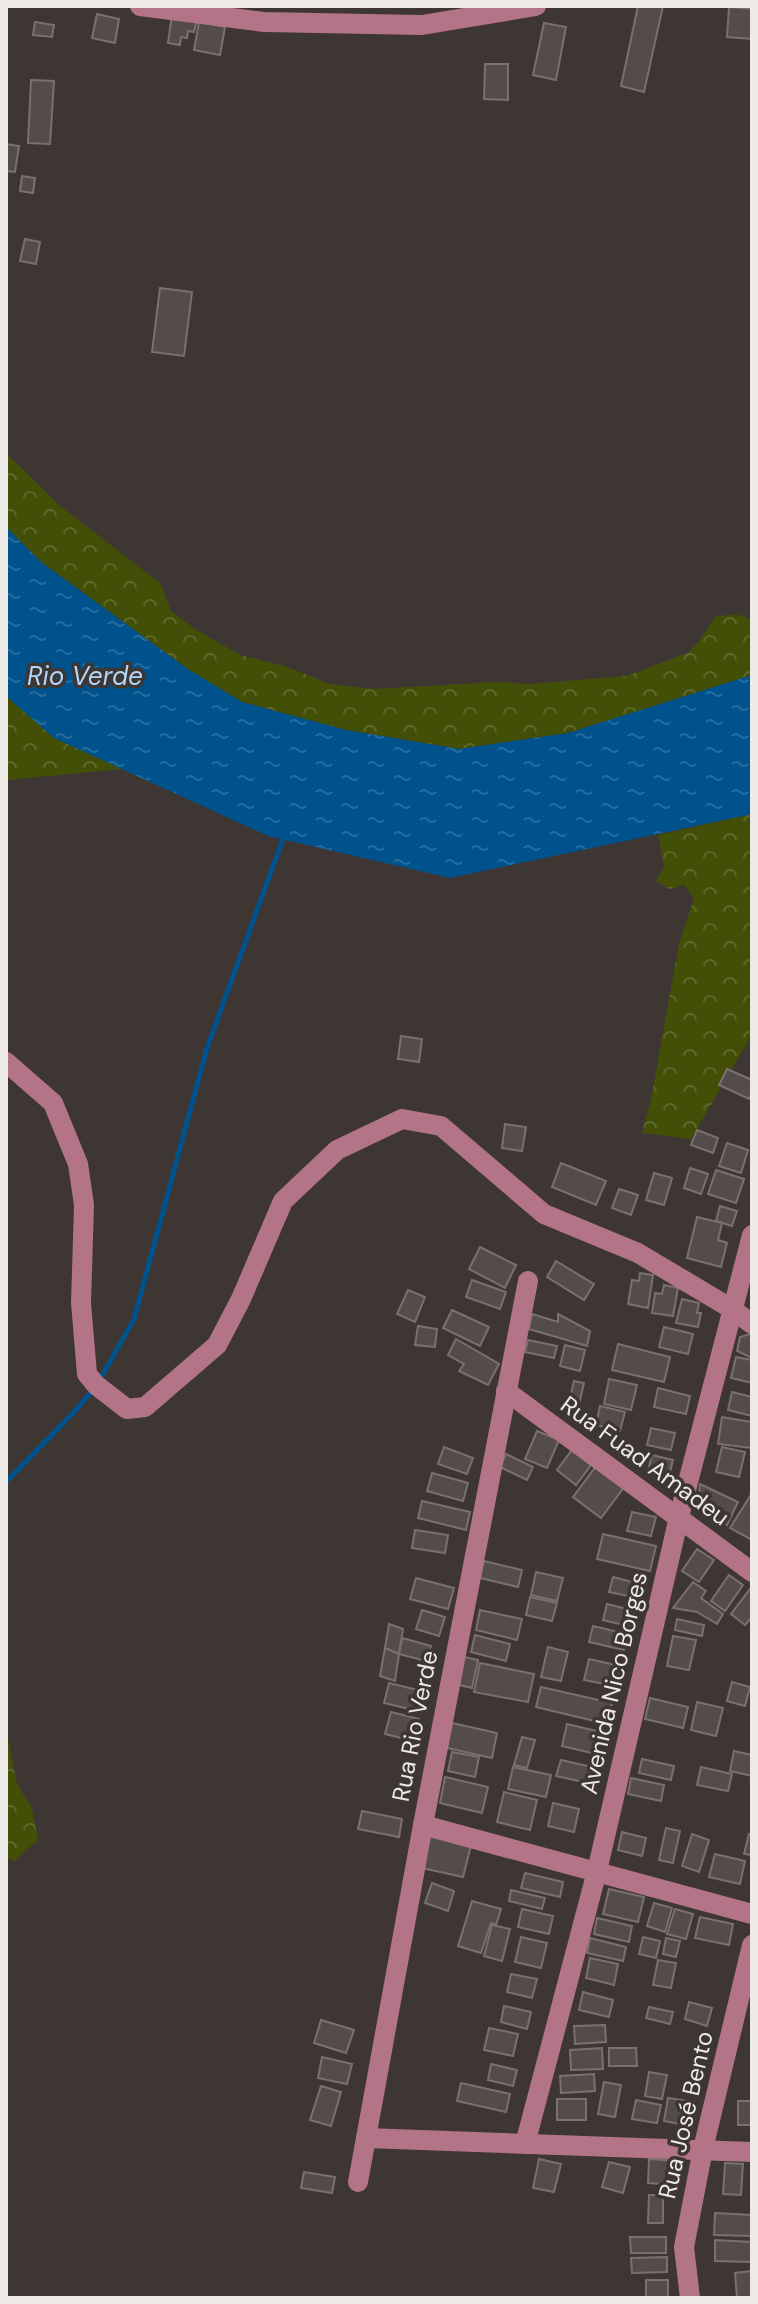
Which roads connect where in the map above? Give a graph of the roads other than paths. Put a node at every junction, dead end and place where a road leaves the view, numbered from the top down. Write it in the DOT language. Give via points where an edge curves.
graph roads {
  1 [pos="140,6"];
  2 [pos="536,6"];
  3 [pos="6,1062"];
  4 [pos="752,1235"];
  5 [pos="528,1281"];
  6 [pos="732,1309"];
  7 [pos="752,1324"];
  8 [pos="506,1391"];
  9 [pos="679,1517"];
  10 [pos="752,1572"];
  11 [pos="423,1825"];
  12 [pos="597,1871"];
  13 [pos="752,1914"];
  14 [pos="752,1945"];
  15 [pos="366,2138"];
  16 [pos="525,2144"];
  17 [pos="703,2149"];
  18 [pos="752,2152"];
  19 [pos="358,2182"];
  20 [pos="690,2298"];
  1 -- 2 [label="street" via="264,22 422,25"];
  3 -- 6 [label="street" via="53,1103 78,1164 84,1205 81,1303 87,1374 127,1409 145,1407 217,1345 283,1201 337,1150 402,1119 441,1126 544,1214 638,1253"];
  4 -- 6 [label="street, Avenida Nico Borges"];
  5 -- 8 [label="street, Rua Rio Verde"];
  6 -- 7 [label="street"];
  6 -- 9 [label="street, Avenida Nico Borges"];
  8 -- 9 [label="street, Rua Fuad Amadeu"];
  8 -- 11 [label="street, Rua Rio Verde"];
  9 -- 10 [label="street, Rua Fuad Amadeu"];
  9 -- 12 [label="street, Avenida Nico Borges"];
  11 -- 12 [label="street"];
  11 -- 15 [label="street, Rua Rio Verde"];
  12 -- 13 [label="street"];
  12 -- 16 [label="street, Avenida Nico Borges"];
  14 -- 17 [label="street, Rua José Bento"];
  15 -- 16 [label="street"];
  15 -- 19 [label="street, Rua Rio Verde"];
  16 -- 17 [label="street"];
  17 -- 18 [label="street"];
  17 -- 20 [label="street, Rua José Bento" via="684,2247"];
}
